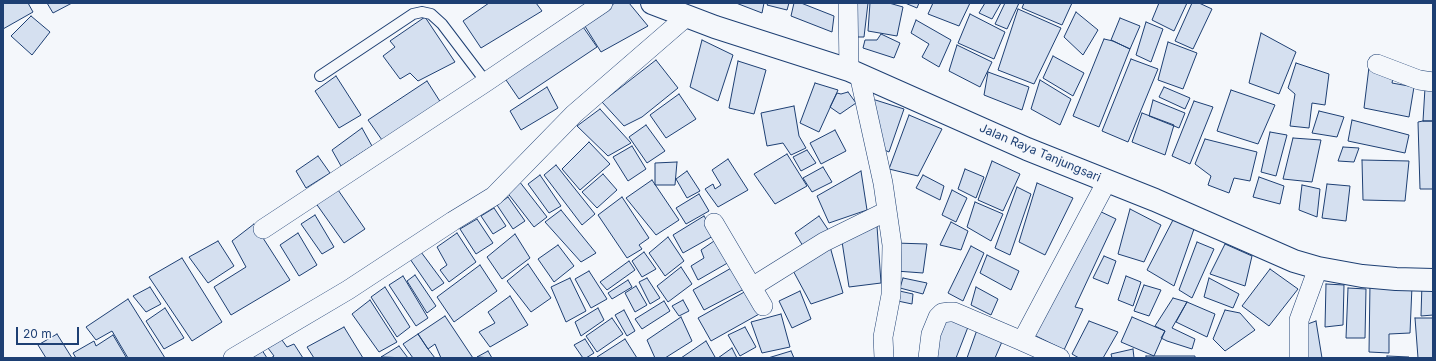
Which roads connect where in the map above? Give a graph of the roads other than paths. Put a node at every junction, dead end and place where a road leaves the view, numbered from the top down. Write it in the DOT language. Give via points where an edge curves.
graph roads {
  1 [pos="603,3"];
  2 [pos="652,3"];
  3 [pos="848,3"];
  4 [pos="686,16"];
  5 [pos="1377,64"];
  6 [pos="854,72"];
  7 [pos="320,76"];
  8 [pos="486,82"];
  9 [pos="1433,82"];
  10 [pos="1107,181"];
  11 [pos="887,211"];
  12 [pos="714,223"];
  13 [pos="263,229"];
  14 [pos="1318,268"];
  15 [pos="1433,280"];
  16 [pos="752,287"];
  17 [pos="763,306"];
  18 [pos="1022,341"];
  19 [pos="233,358"];
  20 [pos="884,358"];
  21 [pos="928,358"];
  22 [pos="1060,358"];
  23 [pos="1299,358"];
  1 -- 8 [label="street"];
  2 -- 4 [label="highway, Jalan Raya Tanjungsari"];
  3 -- 6 [label="street"];
  4 -- 6 [label="highway, Jalan Raya Tanjungsari"];
  4 -- 19 [label="street" via="574,114 494,196 348,290"];
  5 -- 9 [label="street" via="1418,80"];
  6 -- 10 [label="highway, Jalan Raya Tanjungsari" via="1027,149"];
  6 -- 11 [label="street" via="883,183"];
  7 -- 8 [label="lane" via="413,14 422,12 432,14 442,24"];
  8 -- 13 [label="street"];
  10 -- 14 [label="highway, Jalan Raya Tanjungsari"];
  10 -- 18 [label="street"];
  11 -- 16 [label="street" via="824,242"];
  11 -- 20 [label="street" via="892,245 891,295 883,337"];
  12 -- 16 [label="street"];
  14 -- 15 [label="highway, Jalan Raya Tanjungsari" via="1396,279"];
  14 -- 23 [label="street" via="1299,320"];
  16 -- 17 [label="street"];
  18 -- 21 [label="street" via="954,312 942,313 931,334"];
  18 -- 22 [label="street"];
}
